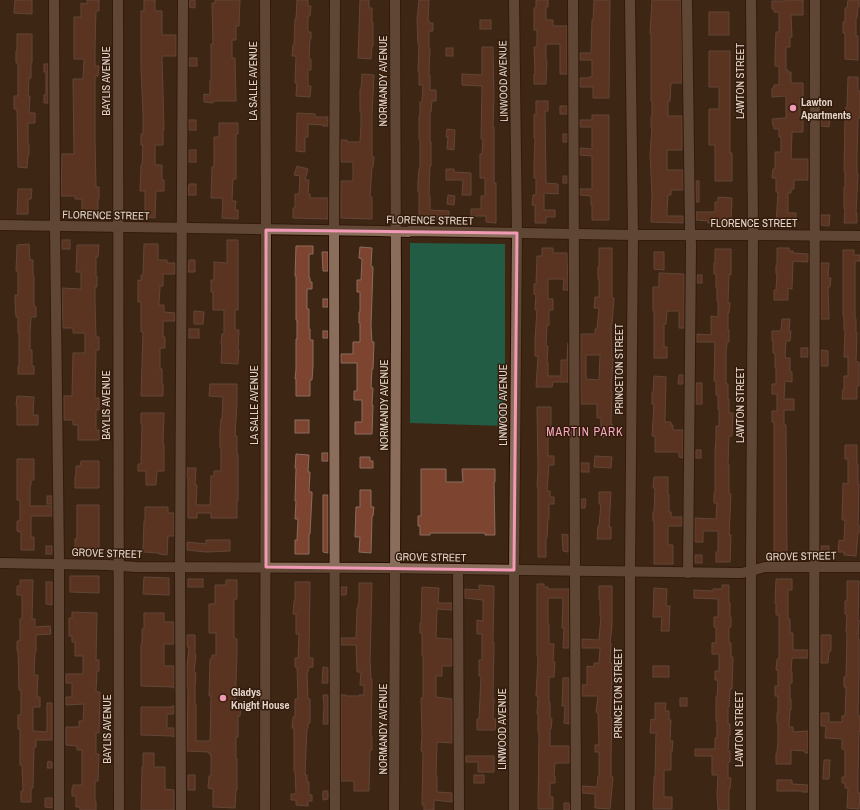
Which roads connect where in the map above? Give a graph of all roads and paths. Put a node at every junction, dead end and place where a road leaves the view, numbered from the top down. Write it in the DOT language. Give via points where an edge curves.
graph roads {
  1 [pos="54,0"];
  2 [pos="118,0"];
  3 [pos="183,0"];
  4 [pos="265,0"];
  5 [pos="335,0"];
  6 [pos="394,0"];
  7 [pos="514,0"];
  8 [pos="573,0"];
  9 [pos="630,0"];
  10 [pos="687,0"];
  11 [pos="751,0"];
  12 [pos="814,0"];
  13 [pos="0,225"];
  14 [pos="55,226"];
  15 [pos="118,227"];
  16 [pos="181,229"];
  17 [pos="266,230"];
  18 [pos="334,230"];
  19 [pos="396,231"];
  20 [pos="517,233"];
  21 [pos="574,234"];
  22 [pos="691,235"];
  23 [pos="752,235"];
  24 [pos="632,236"];
  25 [pos="815,236"];
  26 [pos="860,236"];
  27 [pos="0,563"];
  28 [pos="59,564"];
  29 [pos="119,565"];
  30 [pos="180,567"];
  31 [pos="266,567"];
  32 [pos="814,567"];
  33 [pos="860,567"];
  34 [pos="335,568"];
  35 [pos="396,569"];
  36 [pos="458,570"];
  37 [pos="514,570"];
  38 [pos="751,571"];
  39 [pos="574,572"];
  40 [pos="630,572"];
  41 [pos="688,573"];
  42 [pos="59,810"];
  43 [pos="119,810"];
  44 [pos="181,810"];
  45 [pos="265,810"];
  46 [pos="336,810"];
  47 [pos="394,810"];
  48 [pos="459,810"];
  49 [pos="514,810"];
  50 [pos="576,810"];
  51 [pos="630,810"];
  52 [pos="751,810"];
  53 [pos="814,810"];
  1 -- 14 [label="street"];
  2 -- 15 [label="street, BAYLIS AVENUE"];
  3 -- 16 [label="street"];
  4 -- 17 [label="street, LA SALLE AVENUE"];
  5 -- 18 [label="street"];
  6 -- 19 [label="street, NORMANDY AVENUE"];
  7 -- 20 [label="street, LINWOOD AVENUE"];
  8 -- 21 [label="street"];
  9 -- 24 [label="street, PRINCETON STREET"];
  10 -- 22 [label="street"];
  11 -- 23 [label="street, LAWTON STREET"];
  12 -- 25 [label="street"];
  13 -- 14 [label="street, FLORENCE STREET"];
  14 -- 15 [label="street, FLORENCE STREET"];
  14 -- 28 [label="street"];
  15 -- 16 [label="street, FLORENCE STREET"];
  15 -- 29 [label="street, BAYLIS AVENUE"];
  16 -- 17 [label="street, FLORENCE STREET"];
  16 -- 30 [label="street"];
  17 -- 18 [label="street, FLORENCE STREET"];
  17 -- 31 [label="street, LA SALLE AVENUE"];
  18 -- 19 [label="street, FLORENCE STREET"];
  18 -- 34 [label="street"];
  19 -- 20 [label="street, FLORENCE STREET"];
  19 -- 35 [label="street, NORMANDY AVENUE"];
  20 -- 21 [label="street, FLORENCE STREET"];
  20 -- 37 [label="street, LINWOOD AVENUE"];
  21 -- 24 [label="street, FLORENCE STREET"];
  21 -- 39 [label="street"];
  22 -- 23 [label="street, FLORENCE STREET"];
  22 -- 24 [label="street, FLORENCE STREET"];
  22 -- 41 [label="street"];
  23 -- 25 [label="street, FLORENCE STREET"];
  23 -- 38 [label="street, LAWTON STREET"];
  24 -- 40 [label="street, PRINCETON STREET"];
  25 -- 26 [label="street, FLORENCE STREET"];
  25 -- 32 [label="street"];
  27 -- 28 [label="street, GROVE STREET"];
  28 -- 29 [label="street, GROVE STREET"];
  28 -- 42 [label="street"];
  29 -- 30 [label="street, GROVE STREET"];
  29 -- 43 [label="street, BAYLIS AVENUE"];
  30 -- 31 [label="street, GROVE STREET"];
  30 -- 44 [label="street"];
  31 -- 34 [label="street, GROVE STREET"];
  31 -- 45 [label="street, LA SALLE AVENUE"];
  32 -- 33 [label="street, GROVE STREET"];
  32 -- 38 [label="street, GROVE STREET" via="765,567"];
  32 -- 53 [label="street"];
  34 -- 35 [label="street, GROVE STREET"];
  34 -- 46 [label="street"];
  35 -- 36 [label="street, GROVE STREET"];
  35 -- 47 [label="street, NORMANDY AVENUE"];
  36 -- 37 [label="street, GROVE STREET"];
  36 -- 48 [label="street"];
  37 -- 39 [label="street, GROVE STREET"];
  37 -- 49 [label="street, LINWOOD AVENUE"];
  38 -- 41 [label="street, GROVE STREET"];
  38 -- 52 [label="street, LAWTON STREET"];
  39 -- 40 [label="street, GROVE STREET"];
  39 -- 50 [label="street"];
  40 -- 41 [label="street, GROVE STREET"];
  40 -- 51 [label="street, PRINCETON STREET"];
}
